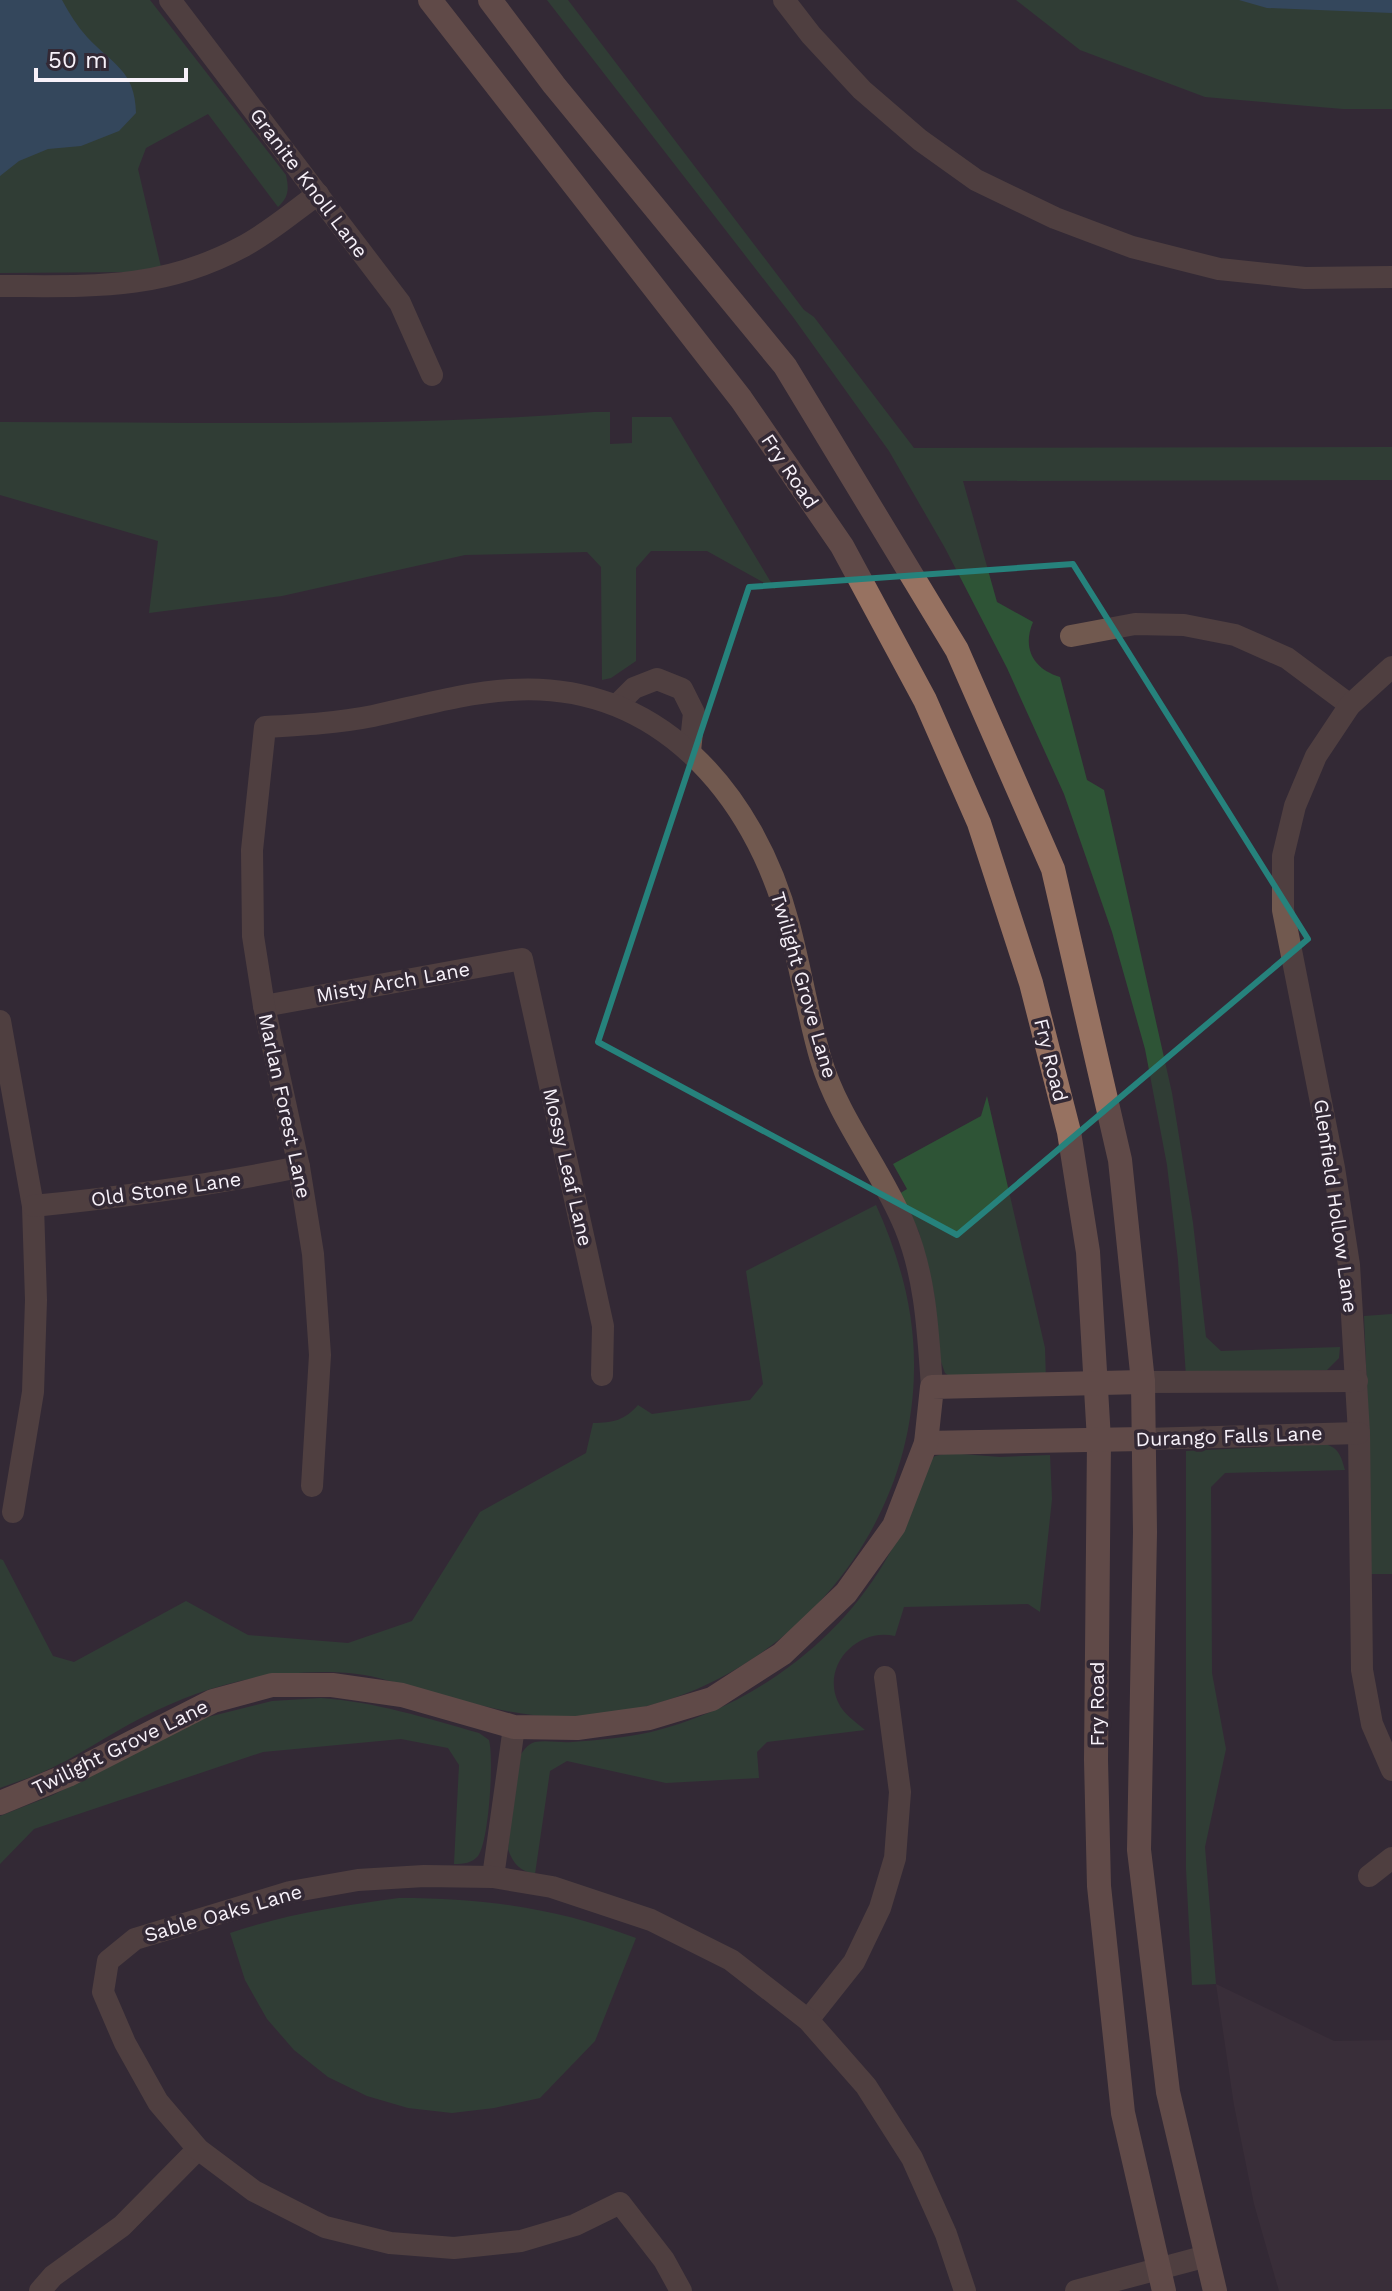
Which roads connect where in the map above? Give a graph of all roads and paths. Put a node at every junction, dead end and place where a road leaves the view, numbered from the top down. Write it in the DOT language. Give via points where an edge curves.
graph roads {
  1 [pos="170,0"];
  2 [pos="430,0"];
  3 [pos="490,0"];
  4 [pos="784,0"];
  5 [pos="318,194"];
  6 [pos="1392,277"];
  7 [pos="0,286"];
  8 [pos="432,375"];
  9 [pos="1071,636"];
  10 [pos="1392,667"];
  11 [pos="617,705"];
  12 [pos="1350,705"];
  13 [pos="265,727"];
  14 [pos="690,751"];
  15 [pos="522,959"];
  16 [pos="264,1006"];
  17 [pos="0,1021"];
  18 [pos="299,1167"];
  19 [pos="33,1206"];
  20 [pos="602,1375"];
  21 [pos="1357,1381"];
  22 [pos="1143,1382"];
  23 [pos="1097,1384"];
  24 [pos="932,1387"];
  25 [pos="1359,1433"];
  26 [pos="1144,1439"];
  27 [pos="1099,1440"];
  28 [pos="926,1443"];
  29 [pos="312,1486"];
  30 [pos="13,1512"];
  31 [pos="885,1677"];
  32 [pos="514,1727"];
  33 [pos="1392,1770"];
  34 [pos="0,1803"];
  35 [pos="1392,1858"];
  36 [pos="1369,1876"];
  37 [pos="493,1877"];
  38 [pos="808,2020"];
  39 [pos="198,2149"];
  40 [pos="1207,2256"];
  41 [pos="1161,2280"];
  42 [pos="40,2291"];
  43 [pos="681,2291"];
  44 [pos="965,2291"];
  45 [pos="1076,2291"];
  46 [pos="1215,2291"];
  1 -- 5 [label="street, Granite Knoll Lane"];
  2 -- 23 [label="main road, Fry Road" via="741,399 842,546 925,700 979,823 1031,983 1069,1132 1088,1252"];
  3 -- 22 [label="main road" via="785,366 957,650 1053,869 1120,1160"];
  4 -- 6 [label="street" via="862,90 920,140 976,180 1055,218 1132,247 1219,269 1305,278"];
  5 -- 7 [label="street" via="244,246 153,281"];
  5 -- 8 [label="street, Granite Knoll Lane" via="400,303"];
  9 -- 12 [label="street" via="1135,624 1184,625 1235,635 1287,658"];
  10 -- 12 [label="street, Glenfield Hollow Lane"];
  11 -- 13 [label="street, Twilight Grove Lane" via="566,691 512,690 452,696 318,725"];
  11 -- 14 [label="street, Twilight Grove Lane"];
  11 -- 14 [label="street" via="634,688 657,679 682,689 694,713"];
  12 -- 21 [label="street, Glenfield Hollow Lane" via="1316,756 1295,806 1283,856 1283,910 1345,1238"];
  13 -- 16 [label="street, Marlan Forest Lane" via="252,850 253,936"];
  14 -- 24 [label="street, Twilight Grove Lane" via="738,806 767,861 789,923 822,1063 905,1227 926,1300"];
  15 -- 16 [label="street, Misty Arch Lane"];
  15 -- 20 [label="street, Mossy Leaf Lane" via="603,1326"];
  16 -- 18 [label="street, Marlan Forest Lane"];
  17 -- 19 [label="street"];
  18 -- 19 [label="street, Old Stone Lane" via="189,1188"];
  18 -- 29 [label="street, Marlan Forest Lane" via="313,1254 320,1355"];
  19 -- 30 [label="street" via="33,1392"];
  21 -- 22 [label="street"];
  21 -- 25 [label="street, Glenfield Hollow Lane"];
  22 -- 23 [label="main road"];
  22 -- 26 [label="main road"];
  23 -- 24 [label="main road"];
  23 -- 27 [label="main road, Fry Road"];
  24 -- 28 [label="main road, Twilight Grove Lane"];
  25 -- 26 [label="street, Durango Falls Lane"];
  25 -- 33 [label="street, Glenfield Hollow Lane" via="1362,1670 1372,1724"];
  26 -- 27 [label="main road, Durango Falls Lane"];
  26 -- 40 [label="main road" via="1139,1850 1168,2092"];
  27 -- 28 [label="main road, Durango Falls Lane"];
  27 -- 41 [label="main road, Fry Road" via="1099,1886 1123,2113"];
  28 -- 32 [label="main road, Twilight Grove Lane" via="894,1526 846,1593 782,1654 712,1699 649,1718 577,1728"];
  31 -- 38 [label="street" via="900,1792 895,1858 880,1908 854,1962"];
  32 -- 34 [label="main road, Twilight Grove Lane" via="402,1695 332,1685 272,1685 213,1701 68,1775"];
  32 -- 37 [label="street"];
  35 -- 36 [label="street"];
  37 -- 38 [label="street, Sable Oaks Lane" via="552,1887 651,1920 731,1960"];
  37 -- 39 [label="street, Sable Oaks Lane" via="411,1876 290,1892 135,1939 108,1961 103,1992 125,2043 158,2102"];
  38 -- 44 [label="street, Sable Oaks Lane" via="866,2086 912,2158"];
  39 -- 42 [label="street" via="122,2226"];
  39 -- 43 [label="street" via="254,2191 325,2227 390,2243 454,2248 521,2241 575,2225 620,2203"];
  40 -- 41 [label="street"];
  40 -- 46 [label="main road"];
  41 -- 45 [label="street"];
}
